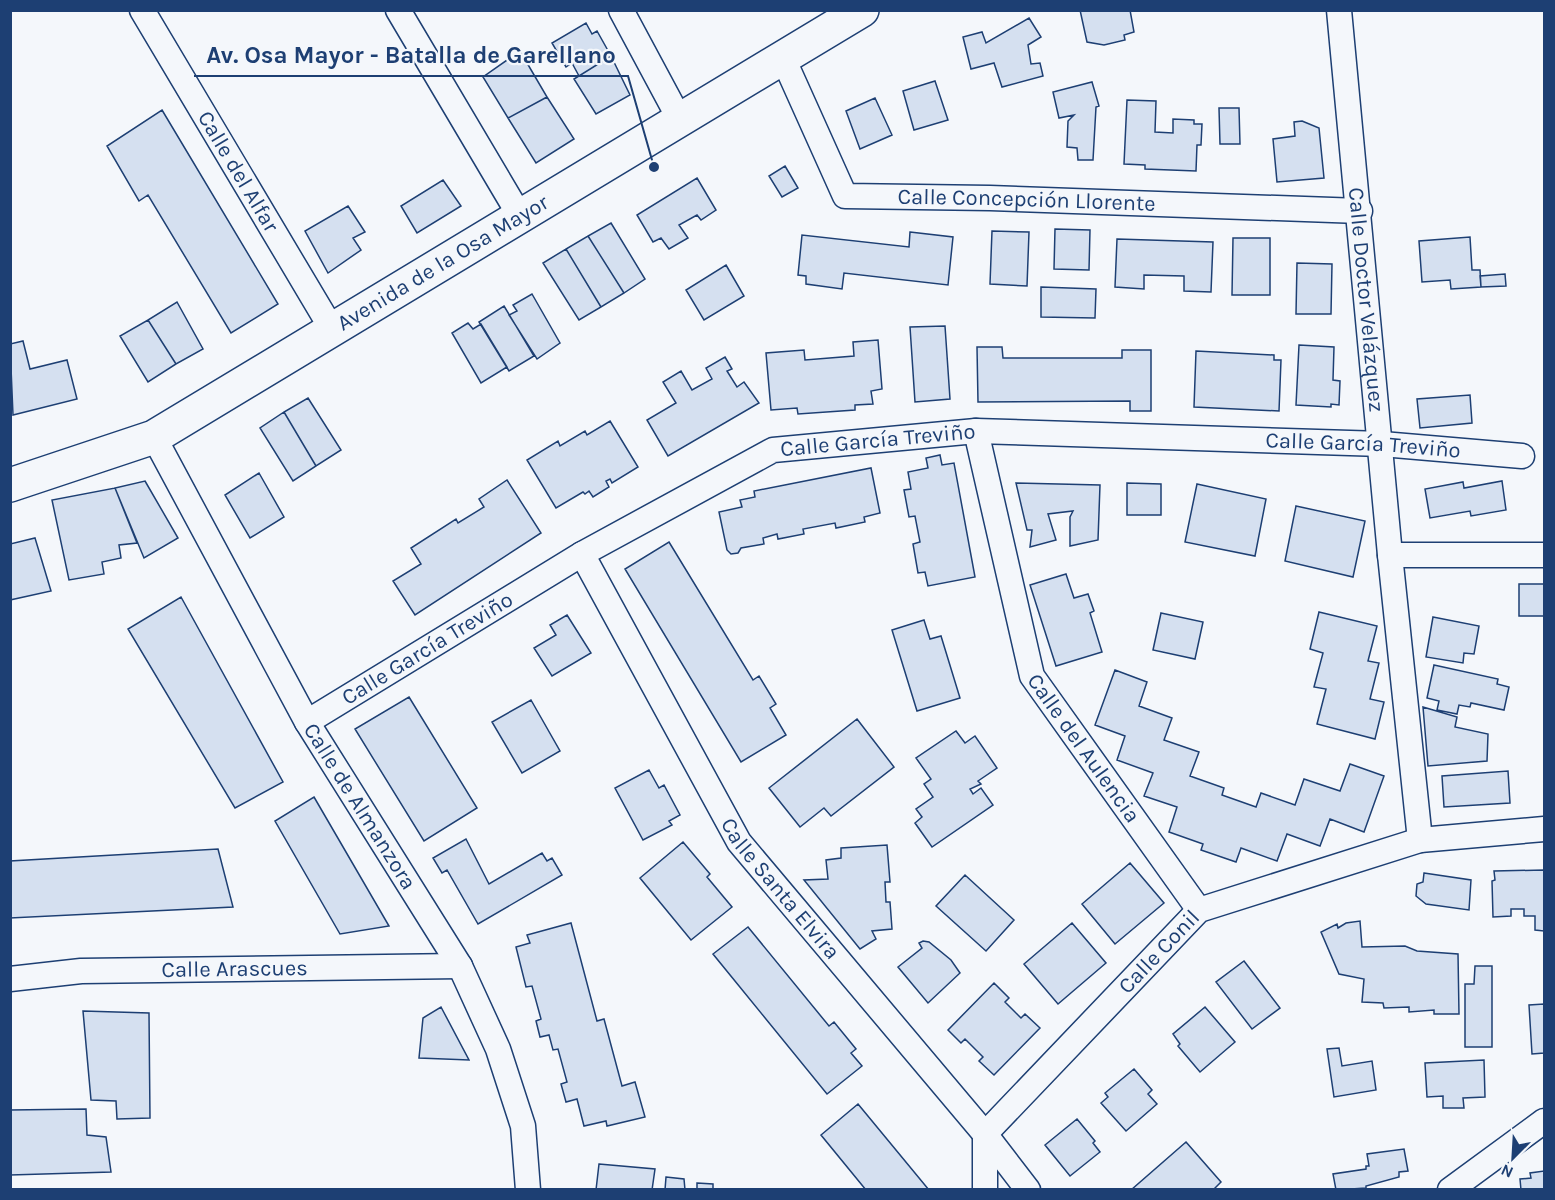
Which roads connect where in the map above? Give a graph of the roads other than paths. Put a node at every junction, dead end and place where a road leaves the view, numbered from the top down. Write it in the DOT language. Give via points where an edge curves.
graph roads {
  1 [pos="142,10"];
  2 [pos="398,10"];
  3 [pos="621,10"];
  4 [pos="862,10"];
  5 [pos="1339,10"];
  6 [pos="783,58"];
  7 [pos="680,120"];
  8 [pos="1360,211"];
  9 [pos="520,216"];
  10 [pos="333,331"];
  11 [pos="976,431"];
  12 [pos="154,437"];
  13 [pos="1382,444"];
  14 [pos="1522,456"];
  15 [pos="10,485"];
  16 [pos="582,554"];
  17 [pos="1390,555"];
  18 [pos="1545,555"];
  19 [pos="307,722"];
  20 [pos="1545,829"];
  21 [pos="1420,840"];
  22 [pos="1199,910"];
  23 [pos="460,966"];
  24 [pos="10,979"];
  25 [pos="1545,1121"];
  26 [pos="985,1134"];
  27 [pos="528,1190"];
  28 [pos="985,1190"];
  29 [pos="1028,1190"];
  30 [pos="1450,1190"];
  1 -- 10 [label="street, Calle del Alfar"];
  2 -- 9 [label="street"];
  3 -- 7 [label="street"];
  4 -- 6 [label="main road, Avenida de la Osa Mayor"];
  5 -- 8 [label="street, Calle Doctor Velázquez"];
  6 -- 7 [label="main road, Avenida de la Osa Mayor"];
  6 -- 8 [label="street, Calle Concepción Llorente" via="844,196"];
  7 -- 9 [label="main road, Avenida de la Osa Mayor"];
  8 -- 13 [label="street, Calle Doctor Velázquez"];
  9 -- 10 [label="main road, Avenida de la Osa Mayor"];
  10 -- 12 [label="main road, Avenida de la Osa Mayor"];
  11 -- 13 [label="street, Calle García Treviño"];
  11 -- 16 [label="street, Calle García Treviño" via="773,450"];
  11 -- 22 [label="street, Calle del Aulencia" via="1032,676"];
  12 -- 15 [label="main road, Avenida de la Osa Mayor"];
  12 -- 19 [label="street, Calle de Almanzora"];
  13 -- 14 [label="street, Calle García Treviño"];
  13 -- 17 [label="street, Calle Doctor Velázquez"];
  16 -- 19 [label="street, Calle García Treviño"];
  16 -- 26 [label="street, Calle Santa Elvira" via="739,842"];
  17 -- 18 [label="street"];
  17 -- 21 [label="street, Calle Doctor Velázquez"];
  19 -- 23 [label="street, Calle de Almanzora"];
  20 -- 21 [label="street, Calle Conil"];
  21 -- 22 [label="street, Calle Conil"];
  22 -- 26 [label="street, Calle Conil"];
  23 -- 24 [label="street, Calle Arascues" via="81,971"];
  23 -- 27 [label="street, Calle de Almanzora" via="498,1049 523,1126"];
  25 -- 30 [label="street"];
  26 -- 28 [label="street"];
  26 -- 29 [label="street, Calle Santa Elvira"];
}
